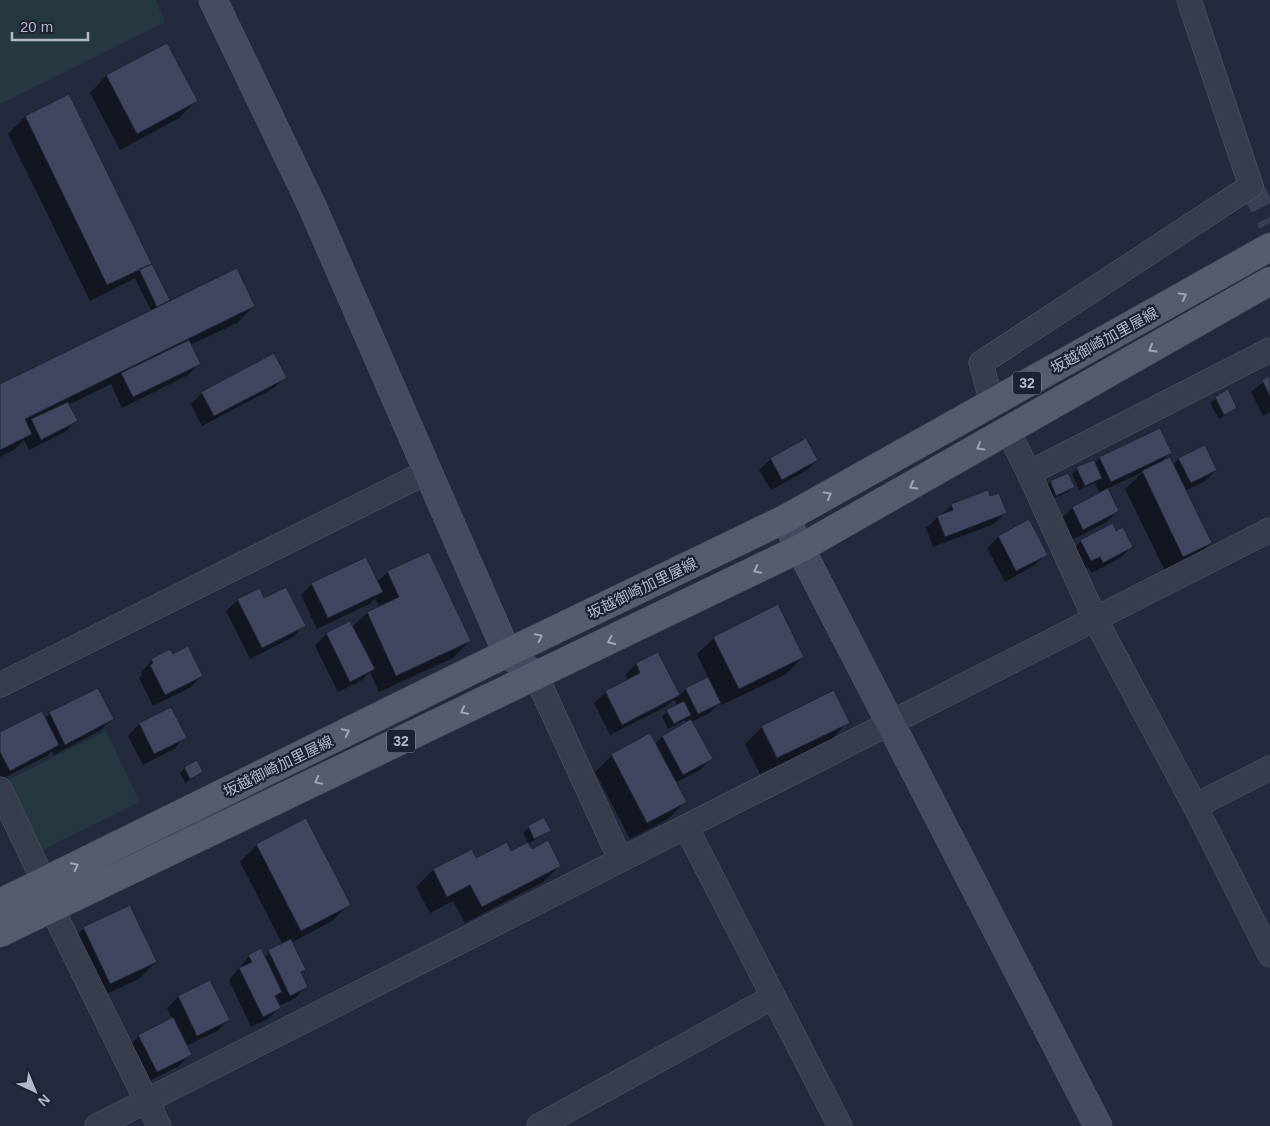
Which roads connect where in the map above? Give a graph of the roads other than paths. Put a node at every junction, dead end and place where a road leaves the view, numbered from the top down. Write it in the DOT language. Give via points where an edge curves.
graph roads {
  1 [pos="213,0"];
  2 [pos="1189,0"];
  3 [pos="1270,247"];
  4 [pos="1270,281"];
  5 [pos="1270,350"];
  6 [pos="992,403"];
  7 [pos="1008,431"];
  8 [pos="427,472"];
  9 [pos="1029,473"];
  10 [pos="785,519"];
  11 [pos="1270,530"];
  12 [pos="800,548"];
  13 [pos="1095,619"];
  14 [pos="507,652"];
  15 [pos="536,676"];
  16 [pos="0,685"];
  17 [pos="892,722"];
  18 [pos="1270,768"];
  19 [pos="0,789"];
  20 [pos="1195,806"];
  21 [pos="686,827"];
  22 [pos="620,859"];
  23 [pos="44,882"];
  24 [pos="0,903"];
  25 [pos="52,909"];
  26 [pos="0,933"];
  27 [pos="1270,955"];
  28 [pos="773,997"];
  29 [pos="147,1102"];
  30 [pos="97,1126"];
  31 [pos="159,1126"];
  32 [pos="539,1126"];
  33 [pos="840,1126"];
  34 [pos="1098,1126"];
  1 -- 8 [label="street" via="312,206"];
  2 -- 6 [label="street" via="1251,186 981,363"];
  6 -- 3 [label="main road, 坂越御崎加里屋線 / 32, one-way"];
  4 -- 7 [label="main road, 坂越御崎加里屋線 / 32, one-way"];
  5 -- 9 [label="street"];
  10 -- 6 [label="main road, 坂越御崎加里屋線 / 32, one-way"];
  7 -- 9 [label="street"];
  7 -- 12 [label="main road, 坂越御崎加里屋線 / 32, one-way"];
  8 -- 14 [label="street"];
  8 -- 16 [label="street"];
  9 -- 13 [label="street"];
  10 -- 12 [label="street"];
  14 -- 10 [label="main road, 坂越御崎加里屋線 / 32, one-way"];
  11 -- 13 [label="street"];
  12 -- 15 [label="main road, 坂越御崎加里屋線 / 32, one-way"];
  12 -- 17 [label="street"];
  13 -- 17 [label="street"];
  13 -- 20 [label="street"];
  14 -- 15 [label="street"];
  23 -- 14 [label="main road, 坂越御崎加里屋線 / 32, one-way"];
  15 -- 22 [label="street"];
  15 -- 25 [label="main road, 坂越御崎加里屋線 / 32, one-way"];
  17 -- 21 [label="street"];
  17 -- 34 [label="street"];
  18 -- 20 [label="street"];
  19 -- 23 [label="street"];
  20 -- 27 [label="street"];
  21 -- 22 [label="street"];
  21 -- 28 [label="street"];
  22 -- 29 [label="street"];
  23 -- 24 [label="main road, 坂越御崎加里屋線 / 32"];
  25 -- 26 [label="main road, 坂越御崎加里屋線 / 32"];
  25 -- 29 [label="street"];
  28 -- 32 [label="street"];
  28 -- 33 [label="street"];
  29 -- 30 [label="street"];
  29 -- 31 [label="street"];
}
